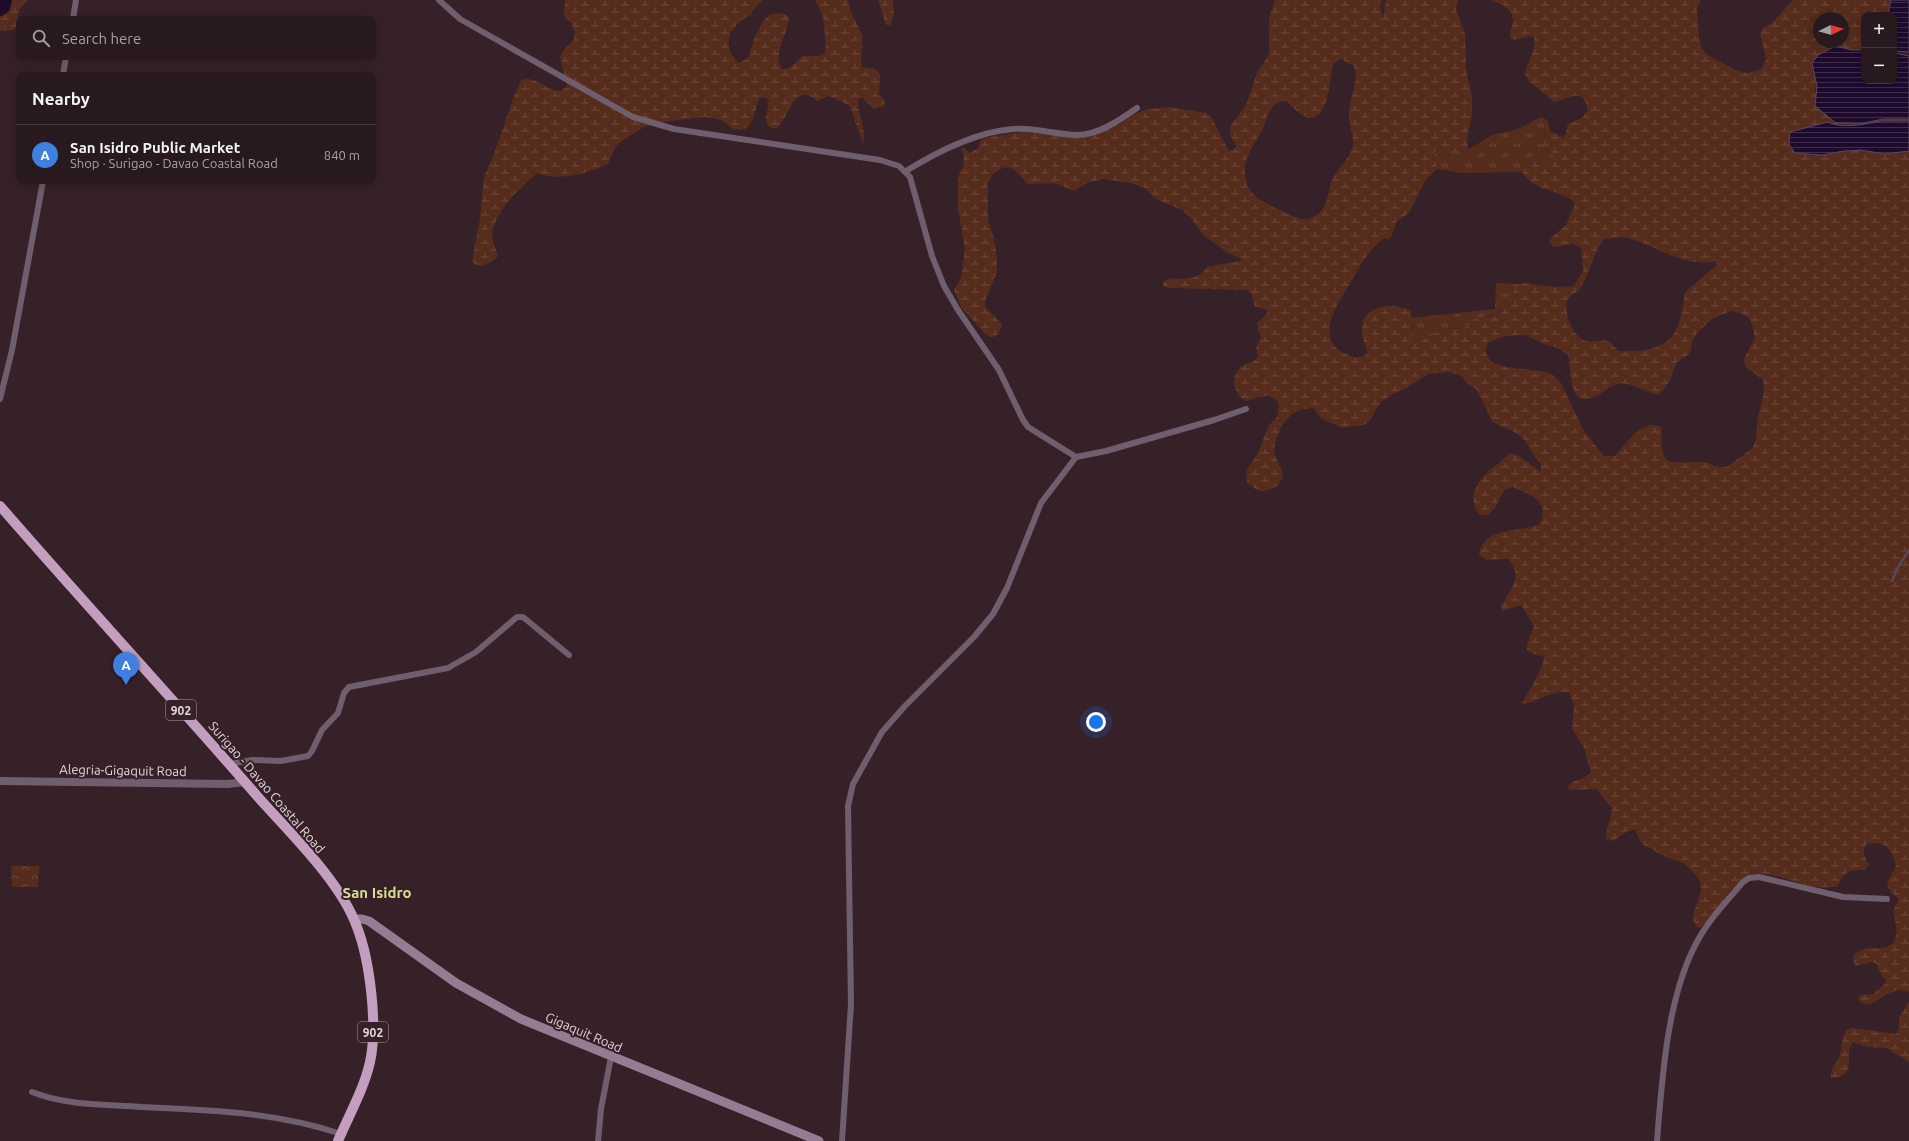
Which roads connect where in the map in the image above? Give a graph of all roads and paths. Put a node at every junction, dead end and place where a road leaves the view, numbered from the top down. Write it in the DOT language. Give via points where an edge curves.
graph roads {
  1 [pos="76,0"];
  2 [pos="439,0"];
  3 [pos="73,16"];
  4 [pos="66,60"];
  5 [pos="64,72"];
  6 [pos="1137,108"];
  7 [pos="906,171"];
  8 [pos="42,184"];
  9 [pos="0,399"];
  10 [pos="1246,409"];
  11 [pos="1076,457"];
  12 [pos="0,506"];
  13 [pos="569,655"];
  14 [pos="230,764"];
  15 [pos="0,780"];
  16 [pos="245,782"];
  17 [pos="1887,899"];
  18 [pos="354,919"];
  19 [pos="611,1057"];
  20 [pos="32,1092"];
  21 [pos="340,1137"];
  22 [pos="598,1141"];
  23 [pos="819,1141"];
  24 [pos="842,1141"];
  25 [pos="1657,1141"];
  1 -- 3 [label="street"];
  2 -- 7 [label="street" via="460,19 633,117 674,129 880,160"];
  4 -- 5 [label="street"];
  6 -- 7 [label="street" via="1099,130 1083,135 1030,129 993,132 942,151"];
  7 -- 11 [label="street" via="912,182 932,256 954,305 1000,370 1023,420 1028,426"];
  8 -- 9 [label="street" via="12,350"];
  10 -- 11 [label="street" via="1113,449"];
  11 -- 24 [label="street" via="1041,503 993,614 974,637 892,720 872,747 853,784 848,806 851,1004"];
  12 -- 14 [label="highway, Surigao - Davao Coastal Road / 902"];
  13 -- 14 [label="street" via="523,617 517,617 476,652 448,668 349,687 344,693 338,713 322,730 308,756 281,761 252,760"];
  14 -- 16 [label="highway, Surigao - Davao Coastal Road / 902"];
  15 -- 16 [label="street, Alegria-Gigaquit Road" via="228,784"];
  16 -- 18 [label="highway, Surigao - Davao Coastal Road / 902" via="326,875"];
  17 -- 25 [label="street" via="1843,897 1759,878 1749,878 1743,882 1704,929 1684,972 1670,1028"];
  18 -- 19 [label="main road, Gigaquit Road" via="369,921 439,972 497,1007"];
  18 -- 21 [label="highway, Surigao - Davao Coastal Road / 902" via="362,941 368,977 372,1048 366,1075"];
  19 -- 22 [label="street"];
  19 -- 23 [label="main road, Gigaquit Road"];
  20 -- 21 [label="street" via="74,1103 262,1115 304,1123"];
}
